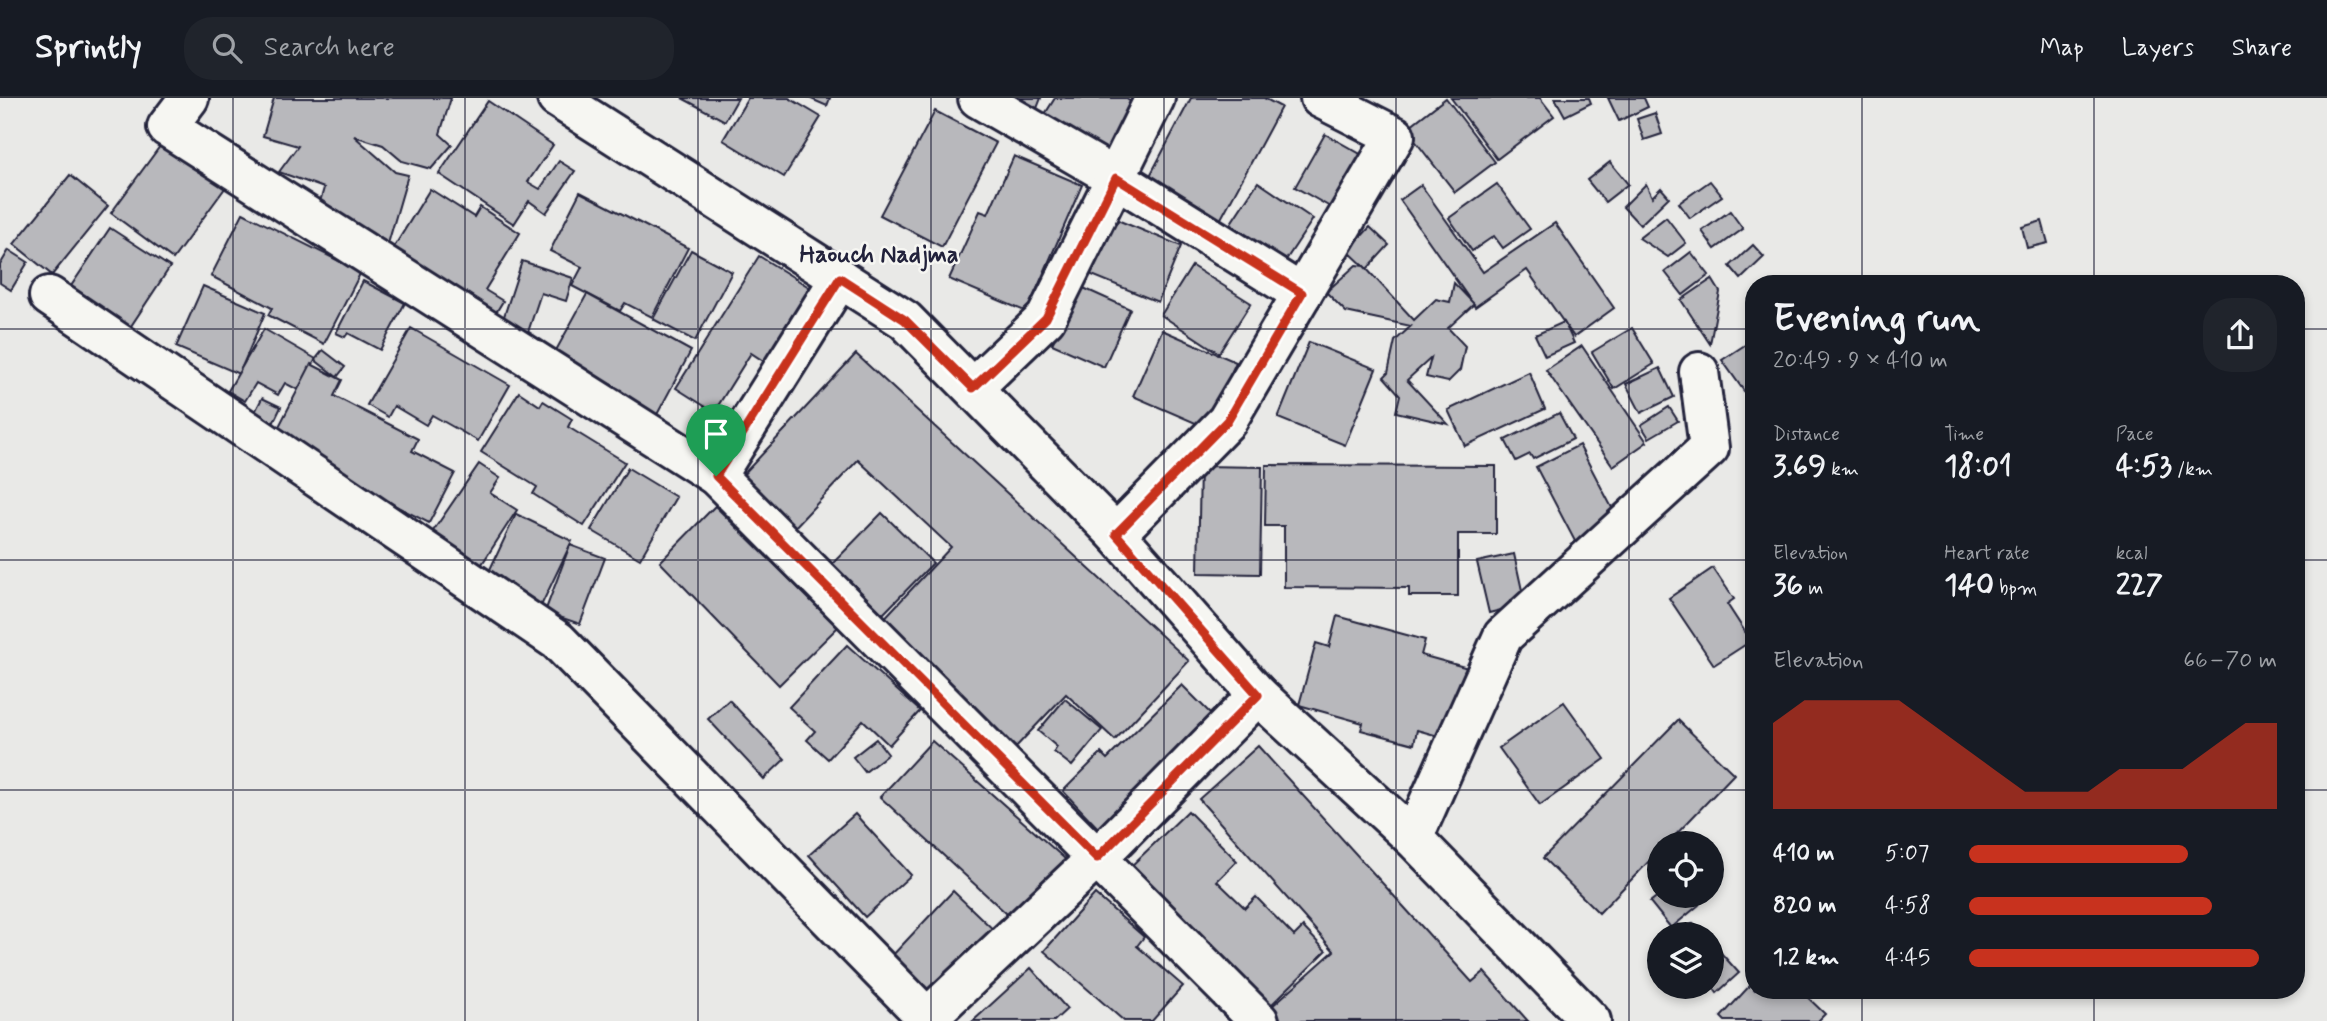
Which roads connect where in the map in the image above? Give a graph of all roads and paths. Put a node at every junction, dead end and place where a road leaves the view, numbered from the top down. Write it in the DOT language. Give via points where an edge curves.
graph roads {
  1 [pos="189,98"];
  2 [pos="557,98"];
  3 [pos="978,98"];
  4 [pos="1155,98"];
  5 [pos="1320,98"];
  6 [pos="1116,178"];
  7 [pos="840,278"];
  8 [pos="1302,293"];
  9 [pos="49,296"];
  10 [pos="1699,372"];
  11 [pos="973,388"];
  12 [pos="716,476"];
  13 [pos="1116,534"];
  14 [pos="1258,695"];
  15 [pos="1413,838"];
  16 [pos="1097,858"];
  17 [pos="929,1019"];
  18 [pos="1259,1021"];
  19 [pos="1591,1021"];
  1 -- 12 [label="street" via="167,127"];
  2 -- 7 [label="street"];
  3 -- 6 [label="street"];
  4 -- 6 [label="street"];
  5 -- 8 [label="street" via="1395,136"];
  6 -- 8 [label="street"];
  6 -- 11 [label="street" via="1046,318"];
  7 -- 11 [label="street" via="905,320"];
  7 -- 12 [label="street"];
  8 -- 13 [label="street" via="1227,421"];
  9 -- 17 [label="street" via="558,640"];
  10 -- 15 [label="street" via="1709,448 1503,636"];
  11 -- 13 [label="street"];
  12 -- 16 [label="street"];
  13 -- 14 [label="street"];
  14 -- 15 [label="street"];
  14 -- 16 [label="street"];
  15 -- 19 [label="street"];
  16 -- 17 [label="street"];
  16 -- 18 [label="street"];
}
